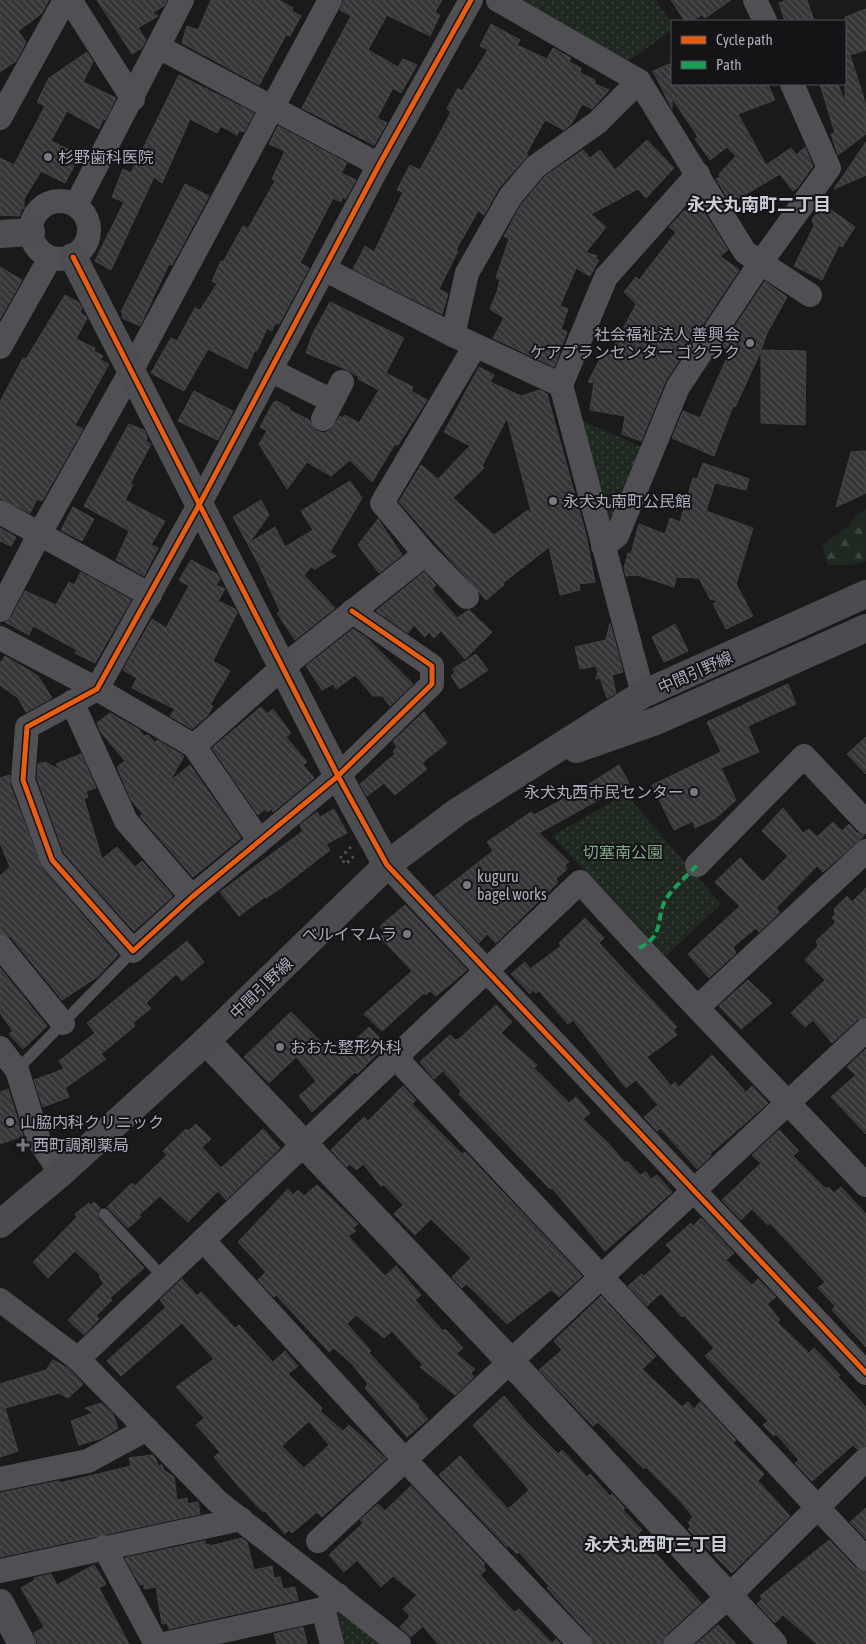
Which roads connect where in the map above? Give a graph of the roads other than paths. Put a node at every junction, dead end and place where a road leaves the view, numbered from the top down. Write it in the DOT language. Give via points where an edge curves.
graph roads {
  1 [pos="65,0"];
  2 [pos="70,0"];
  3 [pos="182,0"];
  4 [pos="330,0"];
  5 [pos="471,0"];
  6 [pos="498,0"];
  7 [pos="755,0"];
  8 [pos="765,20"];
  9 [pos="158,47"];
  10 [pos="639,81"];
  11 [pos="792,85"];
  12 [pos="133,99"];
  13 [pos="273,106"];
  14 [pos="2,110"];
  15 [pos="379,165"];
  16 [pos="698,174"];
  17 [pos="76,205"];
  18 [pos="32,232"];
  19 [pos="0,234"];
  20 [pos="62,257"];
  21 [pos="761,262"];
  22 [pos="324,269"];
  23 [pos="810,295"];
  24 [pos="453,335"];
  25 [pos="475,346"];
  26 [pos="0,347"];
  27 [pos="131,370"];
  28 [pos="270,370"];
  29 [pos="561,385"];
  30 [pos="332,401"];
  31 [pos="199,505"];
  32 [pos="0,512"];
  33 [pos="40,533"];
  34 [pos="603,546"];
  35 [pos="425,554"];
  36 [pos="866,594"];
  37 [pos="150,595"];
  38 [pos="467,597"];
  39 [pos="0,610"];
  40 [pos="352,611"];
  41 [pos="866,628"];
  42 [pos="0,638"];
  43 [pos="283,667"];
  44 [pos="97,689"];
  45 [pos="643,694"];
  46 [pos="72,702"];
  47 [pos="194,746"];
  48 [pos="532,764"];
  49 [pos="338,776"];
  50 [pos="866,822"];
  51 [pos="259,840"];
  52 [pos="866,851"];
  53 [pos="387,865"];
  54 [pos="697,865"];
  55 [pos="192,897"];
  56 [pos="0,946"];
  57 [pos="133,951"];
  58 [pos="488,971"];
  59 [pos="698,1007"];
  60 [pos="63,1023"];
  61 [pos="866,1030"];
  62 [pos="206,1041"];
  63 [pos="0,1048"];
  64 [pos="396,1058"];
  65 [pos="17,1070"];
  66 [pos="788,1102"];
  67 [pos="305,1145"];
  68 [pos="61,1174"];
  69 [pos="866,1185"];
  70 [pos="694,1192"];
  71 [pos="104,1214"];
  72 [pos="0,1224"];
  73 [pos="203,1240"];
  74 [pos="603,1277"];
  75 [pos="164,1278"];
  76 [pos="0,1300"];
  77 [pos="78,1359"];
  78 [pos="510,1361"];
  79 [pos="866,1373"];
  80 [pos="147,1429"];
  81 [pos="866,1459"];
  82 [pos="405,1460"];
  83 [pos="0,1479"];
  84 [pos="817,1508"];
  85 [pos="241,1519"];
  86 [pos="318,1541"];
  87 [pos="104,1547"];
  88 [pos="866,1559"];
  89 [pos="0,1571"];
  90 [pos="729,1596"];
  91 [pos="330,1602"];
  92 [pos="0,1603"];
  93 [pos="22,1644"];
  94 [pos="156,1644"];
  95 [pos="164,1644"];
  96 [pos="332,1644"];
  97 [pos="399,1644"];
  98 [pos="580,1644"];
  99 [pos="676,1644"];
  100 [pos="773,1644"];
  1 -- 14 [label="street"];
  2 -- 12 [label="street"];
  3 -- 9 [label="street"];
  4 -- 13 [label="street"];
  5 -- 15 [label="street"];
  6 -- 10 [label="street"];
  7 -- 8 [label="street"];
  9 -- 12 [label="street"];
  9 -- 13 [label="street"];
  10 -- 16 [label="street"];
  10 -- 24 [label="street" via="598,122 535,167 510,197 467,274"];
  11 -- 21 [label="street" via="829,168"];
  12 -- 17 [label="street"];
  13 -- 15 [label="street"];
  13 -- 27 [label="street"];
  15 -- 22 [label="street"];
  16 -- 21 [label="street" via="745,252"];
  16 -- 29 [label="street" via="606,277"];
  17 -- 18 [label="street" via="61,201 43,206 32,221"];
  17 -- 20 [label="street" via="85,214 90,232 83,249"];
  18 -- 19 [label="street"];
  18 -- 20 [label="street" via="36,247"];
  20 -- 26 [label="street"];
  20 -- 27 [label="street"];
  21 -- 23 [label="street"];
  21 -- 34 [label="street" via="678,387 617,536"];
  22 -- 24 [label="street"];
  22 -- 28 [label="street"];
  24 -- 25 [label="street"];
  25 -- 29 [label="street"];
  25 -- 35 [label="street" via="382,503"];
  27 -- 31 [label="street"];
  27 -- 33 [label="street"];
  28 -- 30 [label="street"];
  28 -- 31 [label="street"];
  29 -- 34 [label="street"];
  31 -- 37 [label="street"];
  31 -- 43 [label="street"];
  32 -- 33 [label="street"];
  33 -- 37 [label="street"];
  33 -- 39 [label="street"];
  34 -- 45 [label="street"];
  35 -- 38 [label="street"];
  35 -- 40 [label="street"];
  36 -- 45 [label="main road, 中間引野線"];
  37 -- 44 [label="street"];
  40 -- 43 [label="street"];
  40 -- 49 [label="street" via="432,666 432,684"];
  41 -- 48 [label="main road, 中間引野線" via="656,721"];
  42 -- 44 [label="street"];
  43 -- 47 [label="street"];
  43 -- 49 [label="street"];
  44 -- 46 [label="street"];
  44 -- 47 [label="street"];
  45 -- 48 [label="main road, 中間引野線"];
  46 -- 55 [label="street" via="126,821"];
  46 -- 57 [label="street" via="27,727 23,780 52,860"];
  47 -- 51 [label="street"];
  48 -- 53 [label="main road, 中間引野線" via="457,812"];
  49 -- 51 [label="street"];
  49 -- 53 [label="street"];
  50 -- 54 [label="street" via="804,756"];
  51 -- 55 [label="street"];
  52 -- 59 [label="street"];
  53 -- 58 [label="street"];
  53 -- 62 [label="main road, 中間引野線"];
  55 -- 57 [label="street"];
  56 -- 60 [label="street"];
  57 -- 60 [label="lane"];
  58 -- 59 [label="street" via="580,882"];
  58 -- 64 [label="street"];
  58 -- 70 [label="street"];
  59 -- 66 [label="street"];
  60 -- 65 [label="lane"];
  61 -- 66 [label="street"];
  62 -- 67 [label="street"];
  62 -- 68 [label="main road, 中間引野線"];
  63 -- 65 [label="street"];
  64 -- 67 [label="street"];
  64 -- 74 [label="street"];
  65 -- 68 [label="street" via="39,1140"];
  66 -- 69 [label="street"];
  66 -- 70 [label="street"];
  67 -- 73 [label="street"];
  67 -- 78 [label="street"];
  68 -- 72 [label="main road, 中間引野線"];
  70 -- 74 [label="street"];
  70 -- 79 [label="street"];
  71 -- 75 [label="lane"];
  73 -- 75 [label="street"];
  73 -- 82 [label="street"];
  74 -- 78 [label="street"];
  74 -- 84 [label="street"];
  75 -- 77 [label="street"];
  76 -- 77 [label="street"];
  77 -- 80 [label="street"];
  78 -- 82 [label="street"];
  78 -- 90 [label="street"];
  80 -- 83 [label="street" via="88,1461"];
  80 -- 85 [label="street" via="217,1501"];
  81 -- 84 [label="street"];
  82 -- 86 [label="street"];
  82 -- 98 [label="street"];
  84 -- 88 [label="street"];
  84 -- 90 [label="street"];
  85 -- 87 [label="street"];
  85 -- 91 [label="street"];
  87 -- 89 [label="street"];
  87 -- 94 [label="street"];
  90 -- 99 [label="street"];
  90 -- 100 [label="street"];
  91 -- 95 [label="street"];
  91 -- 96 [label="street"];
  91 -- 97 [label="street"];
  92 -- 93 [label="street"];
}
